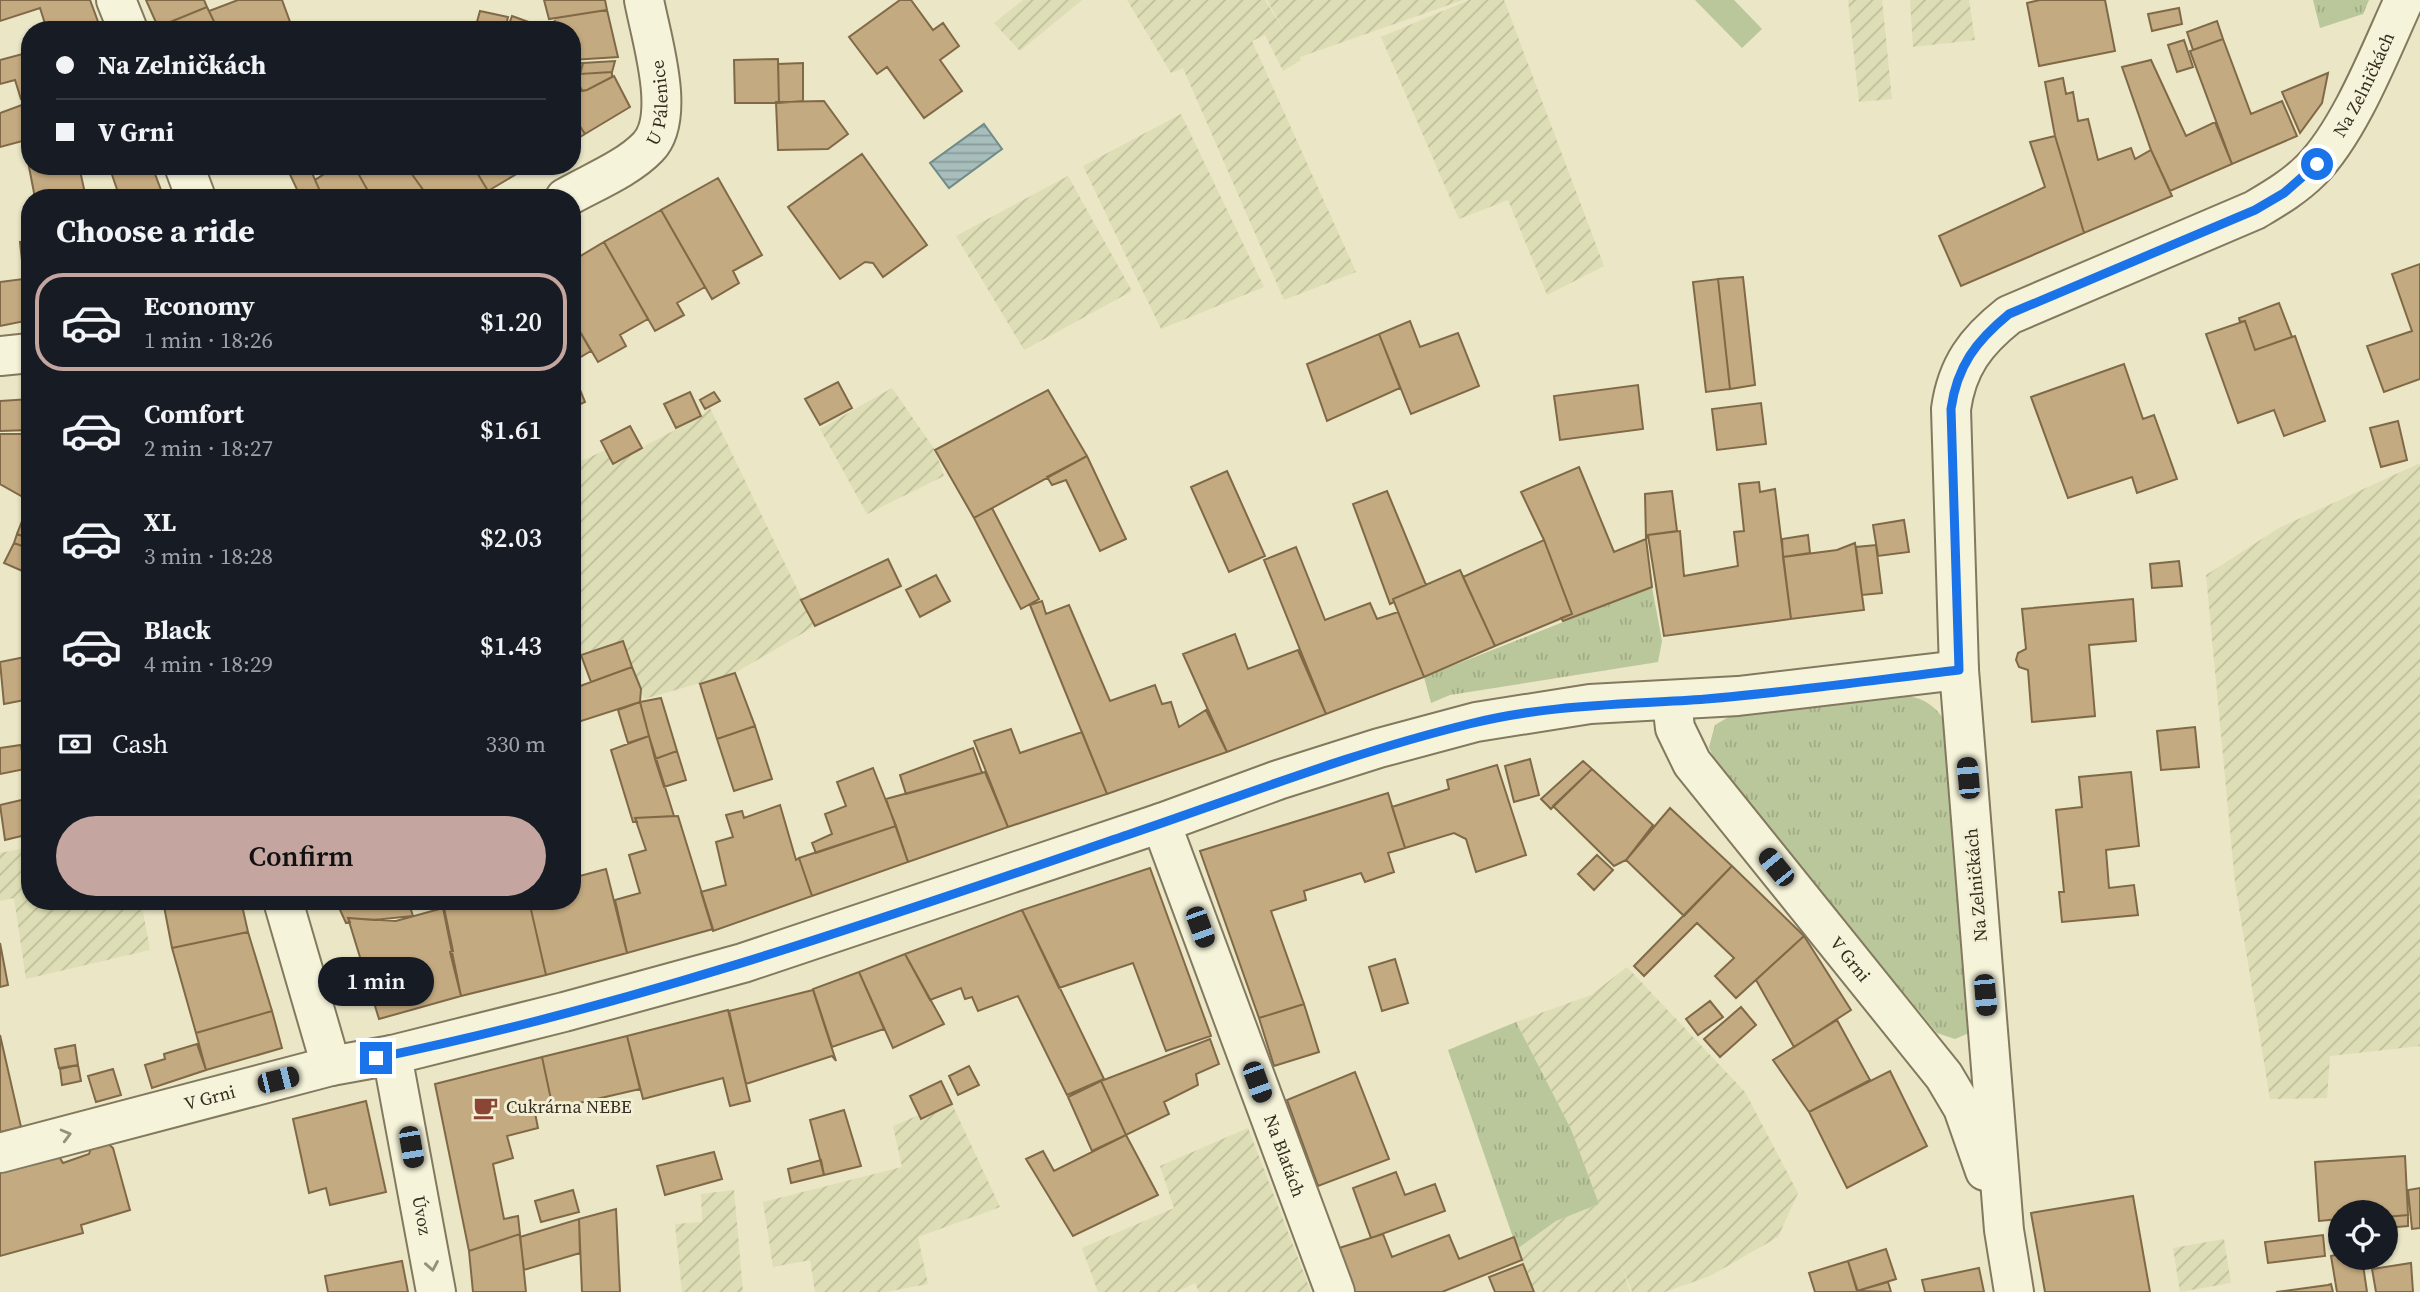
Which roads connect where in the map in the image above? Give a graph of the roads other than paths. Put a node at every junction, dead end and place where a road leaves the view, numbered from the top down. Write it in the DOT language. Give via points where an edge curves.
graph roads {
  1 [pos="116,0"];
  2 [pos="644,0"];
  3 [pos="2397,14"];
  4 [pos="124,21"];
  5 [pos="581,189"];
  6 [pos="21,354"];
  7 [pos="0,356"];
  8 [pos="1959,670"];
  9 [pos="1672,702"];
  10 [pos="1161,823"];
  11 [pos="286,910"];
  12 [pos="392,1055"];
  13 [pos="331,1066"];
  14 [pos="0,1153"];
  15 [pos="2004,1230"];
  16 [pos="436,1292"];
  17 [pos="1335,1292"];
  18 [pos="2014,1292"];
  1 -- 4 [label="street"];
  2 -- 5 [label="street, U Pálenice" via="662,107 659,132 634,158"];
  3 -- 8 [label="street, Na Zelničkách" via="2332,143 2311,170 2284,193 2255,210 2009,314 1968,354 1954,386 1951,409"];
  6 -- 7 [label="street"];
  8 -- 9 [label="street, V Grni"];
  8 -- 15 [label="street, Na Zelničkách"];
  9 -- 10 [label="street, V Grni" via="1590,704 1476,722 1278,780"];
  9 -- 15 [label="street, V Grni" via="1675,728 1692,763 1951,1086 1972,1131"];
  10 -- 12 [label="street, V Grni" via="743,963"];
  10 -- 17 [label="street, Na Blatách"];
  11 -- 13 [label="street"];
  12 -- 13 [label="street, V Grni"];
  12 -- 16 [label="street, Úvoz, one-way"];
  14 -- 13 [label="street, V Grni, one-way"];
  15 -- 18 [label="street, Na Zelničkách"];
}
